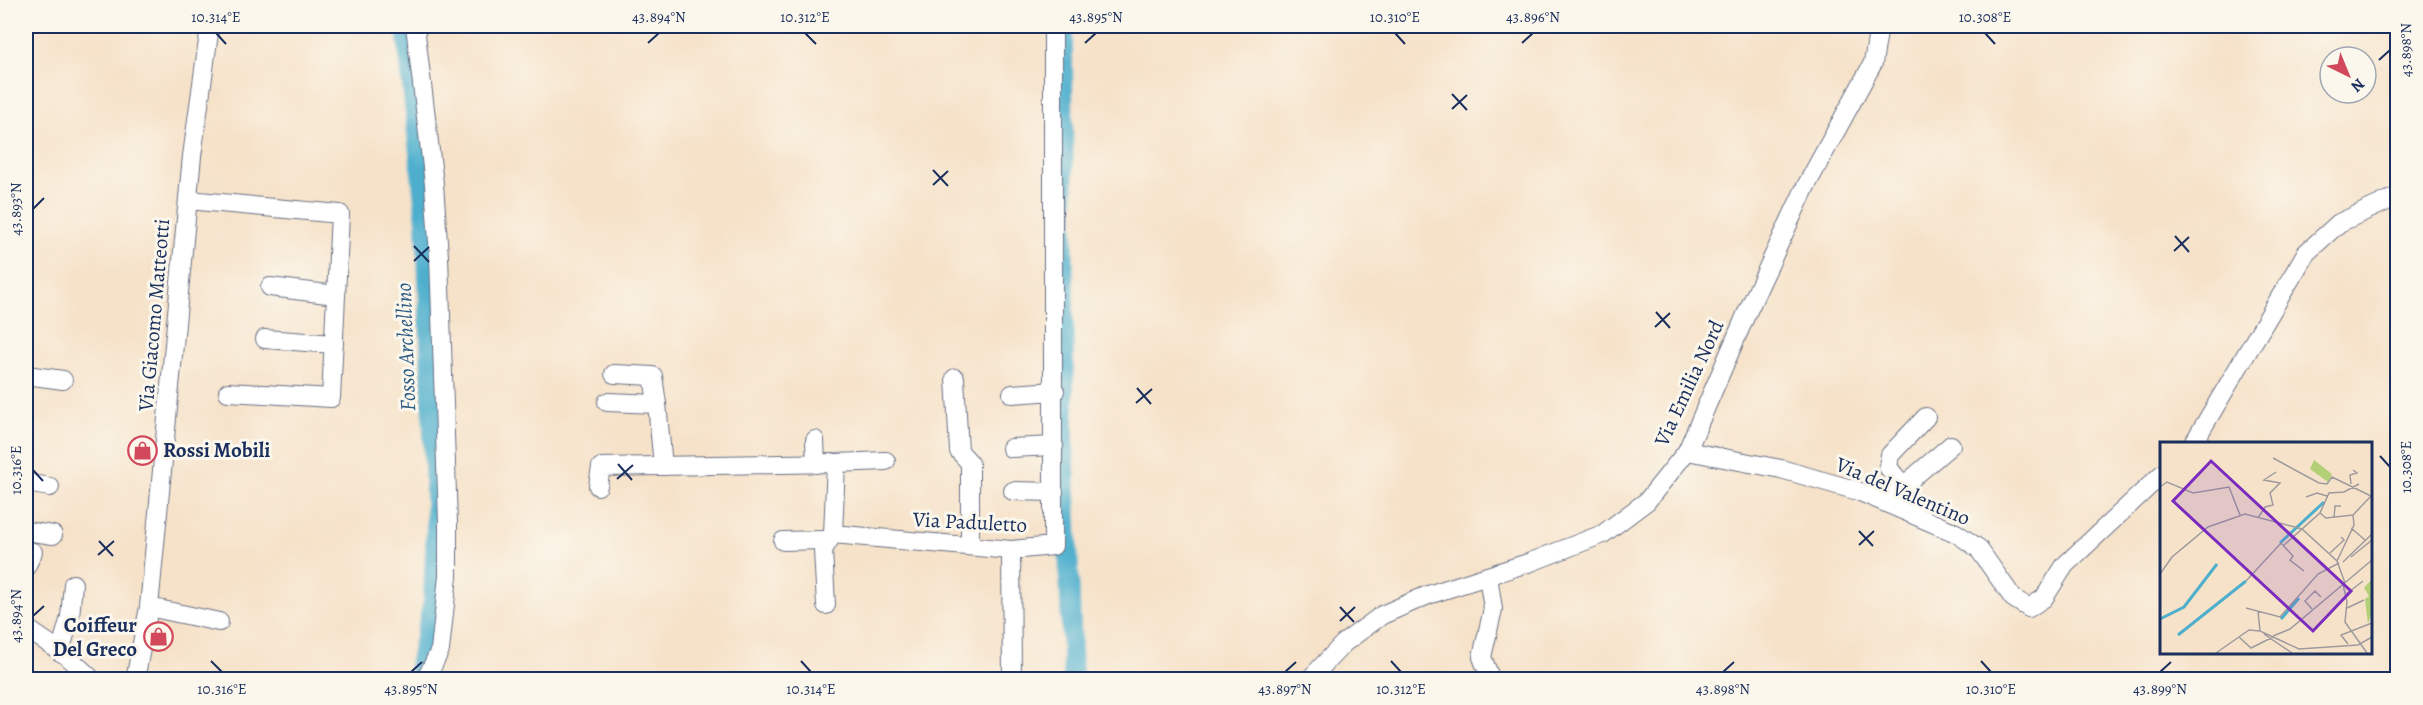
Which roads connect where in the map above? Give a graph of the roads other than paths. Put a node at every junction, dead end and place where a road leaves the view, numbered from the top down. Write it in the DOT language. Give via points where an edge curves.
graph roads {
  1 [pos="210,26"];
  2 [pos="415,26"];
  3 [pos="1053,26"];
  4 [pos="1879,26"];
  5 [pos="2397,196"];
  6 [pos="188,200"];
  7 [pos="270,287"];
  8 [pos="336,295"];
  9 [pos="265,339"];
  10 [pos="334,345"];
  11 [pos="614,374"];
  12 [pos="26,375"];
  13 [pos="955,378"];
  14 [pos="63,380"];
  15 [pos="1055,391"];
  16 [pos="228,392"];
  17 [pos="1012,394"];
  18 [pos="607,402"];
  19 [pos="657,404"];
  20 [pos="1926,417"];
  21 [pos="815,440"];
  22 [pos="2194,442"];
  23 [pos="1951,445"];
  24 [pos="1054,446"];
  25 [pos="1011,448"];
  26 [pos="1687,451"];
  27 [pos="886,461"];
  28 [pos="836,463"];
  29 [pos="816,464"];
  30 [pos="663,466"];
  31 [pos="2160,476"];
  32 [pos="26,483"];
  33 [pos="598,486"];
  34 [pos="1903,486"];
  35 [pos="50,487"];
  36 [pos="1013,491"];
  37 [pos="1054,492"];
  38 [pos="1885,503"];
  39 [pos="26,531"];
  40 [pos="53,536"];
  41 [pos="830,539"];
  42 [pos="783,541"];
  43 [pos="970,546"];
  44 [pos="1011,550"];
  45 [pos="1488,576"];
  46 [pos="73,584"];
  47 [pos="825,605"];
  48 [pos="149,607"];
  49 [pos="219,622"];
  50 [pos="26,628"];
  51 [pos="60,652"];
  52 [pos="91,679"];
  53 [pos="135,680"];
  54 [pos="423,680"];
  55 [pos="1012,680"];
  56 [pos="1309,680"];
  57 [pos="1491,680"];
  1 -- 6 [label="street, Via Giacomo Matteotti"];
  2 -- 54 [label="street" via="439,256 448,534 440,650"];
  3 -- 15 [label="street, Via Paduletto"];
  4 -- 26 [label="street, Via Emilia Nord" via="1874,63 1806,186"];
  5 -- 22 [label="street" via="2339,223 2306,253"];
  6 -- 8 [label="street" via="340,214"];
  6 -- 48 [label="street, Via Giacomo Matteotti"];
  7 -- 8 [label="street"];
  8 -- 10 [label="street"];
  9 -- 10 [label="street"];
  10 -- 16 [label="street" via="331,398"];
  11 -- 19 [label="street" via="653,376"];
  12 -- 14 [label="street"];
  13 -- 43 [label="street" via="959,451 970,463"];
  15 -- 17 [label="street"];
  15 -- 24 [label="street, Via Paduletto"];
  18 -- 19 [label="street"];
  19 -- 30 [label="street"];
  20 -- 34 [label="street" via="1890,455 1888,467"];
  21 -- 29 [label="street"];
  23 -- 34 [label="street"];
  24 -- 25 [label="street"];
  24 -- 37 [label="street, Via Paduletto"];
  26 -- 38 [label="street, Via del Valentino" via="1781,469"];
  26 -- 45 [label="street, Via Emilia Nord" via="1647,501 1603,534"];
  27 -- 28 [label="street"];
  28 -- 29 [label="street"];
  28 -- 41 [label="street"];
  29 -- 30 [label="street"];
  30 -- 33 [label="street" via="601,467"];
  31 -- 38 [label="street, Via del Valentino" via="2065,565 2044,598 2029,608 2013,598 1978,548 1956,533"];
  32 -- 35 [label="street"];
  34 -- 38 [label="street"];
  36 -- 37 [label="street"];
  37 -- 44 [label="street, Via Paduletto" via="1053,546"];
  39 -- 40 [label="street"];
  41 -- 42 [label="street, Via Paduletto"];
  41 -- 43 [label="street, Via Paduletto"];
  41 -- 47 [label="street" via="823,550"];
  43 -- 44 [label="street, Via Paduletto"];
  44 -- 55 [label="street"];
  45 -- 56 [label="street, Via Emilia Nord" via="1382,615 1344,643"];
  45 -- 57 [label="street" via="1493,609 1482,657"];
  46 -- 51 [label="street" via="70,617"];
  48 -- 49 [label="street"];
  48 -- 53 [label="street, Via Giacomo Matteotti"];
  50 -- 51 [label="street"];
  51 -- 52 [label="street"];
}
